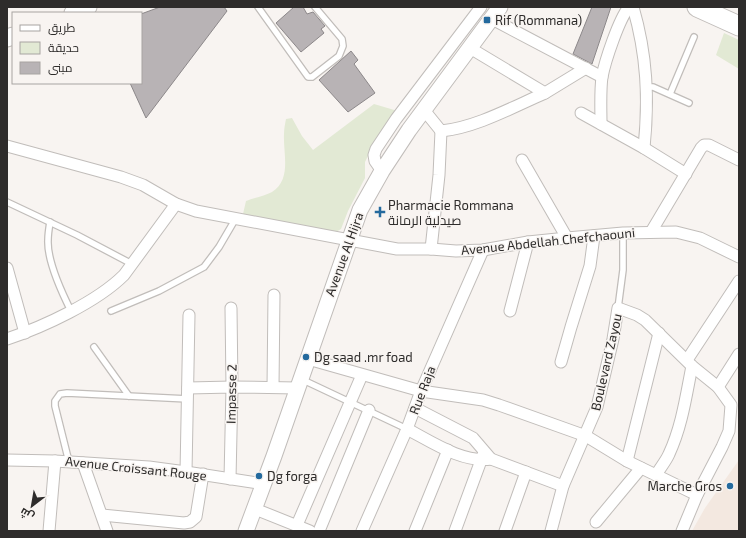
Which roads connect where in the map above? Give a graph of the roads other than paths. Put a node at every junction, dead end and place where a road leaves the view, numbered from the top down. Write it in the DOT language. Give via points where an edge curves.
graph roads {
  1 [pos="88,7"];
  2 [pos="258,7"];
  3 [pos="316,7"];
  4 [pos="481,7"];
  5 [pos="629,7"];
  6 [pos="633,7"];
  7 [pos="697,7"];
  8 [pos="725,7"];
  9 [pos="76,12"];
  10 [pos="496,13"];
  11 [pos="739,14"];
  12 [pos="739,26"];
  13 [pos="694,37"];
  14 [pos="470,48"];
  15 [pos="586,68"];
  16 [pos="433,69"];
  17 [pos="602,77"];
  18 [pos="447,79"];
  19 [pos="646,87"];
  20 [pos="545,93"];
  21 [pos="670,94"];
  22 [pos="689,103"];
  23 [pos="424,110"];
  24 [pos="581,113"];
  25 [pos="396,119"];
  26 [pos="601,124"];
  27 [pos="409,130"];
  28 [pos="441,131"];
  29 [pos="7,146"];
  30 [pos="644,148"];
  31 [pos="522,160"];
  32 [pos="739,160"];
  33 [pos="382,171"];
  34 [pos="686,174"];
  35 [pos="7,202"];
  36 [pos="176,204"];
  37 [pos="236,218"];
  38 [pos="50,222"];
  39 [pos="624,232"];
  40 [pos="651,232"];
  41 [pos="594,236"];
  42 [pos="567,238"];
  43 [pos="348,240"];
  44 [pos="528,242"];
  45 [pos="432,249"];
  46 [pos="483,250"];
  47 [pos="739,258"];
  48 [pos="132,264"];
  49 [pos="8,274"];
  50 [pos="739,281"];
  51 [pos="274,295"];
  52 [pos="231,308"];
  53 [pos="618,308"];
  54 [pos="71,311"];
  55 [pos="111,311"];
  56 [pos="510,311"];
  57 [pos="189,315"];
  58 [pos="25,333"];
  59 [pos="658,333"];
  60 [pos="7,339"];
  61 [pos="94,347"];
  62 [pos="739,354"];
  63 [pos="308,359"];
  64 [pos="561,362"];
  65 [pos="690,363"];
  66 [pos="362,375"];
  67 [pos="299,383"];
  68 [pos="232,386"];
  69 [pos="272,387"];
  70 [pos="718,387"];
  71 [pos="421,391"];
  72 [pos="188,394"];
  73 [pos="129,396"];
  74 [pos="351,402"];
  75 [pos="415,408"];
  76 [pos="369,410"];
  77 [pos="407,429"];
  78 [pos="586,436"];
  79 [pos="448,450"];
  80 [pos="485,457"];
  81 [pos="7,460"];
  82 [pos="55,461"];
  83 [pos="628,461"];
  84 [pos="69,462"];
  85 [pos="83,464"];
  86 [pos="641,468"];
  87 [pos="186,472"];
  88 [pos="526,472"];
  89 [pos="203,474"];
  90 [pos="656,476"];
  91 [pos="230,479"];
  92 [pos="264,484"];
  93 [pos="563,486"];
  94 [pos="697,496"];
  95 [pos="255,509"];
  96 [pos="102,515"];
  97 [pos="596,522"];
  98 [pos="297,525"];
  99 [pos="49,531"];
  100 [pos="107,531"];
  101 [pos="246,531"];
  102 [pos="310,531"];
  103 [pos="319,531"];
  104 [pos="362,531"];
  105 [pos="414,531"];
  106 [pos="455,531"];
  107 [pos="505,531"];
  108 [pos="551,531"];
  109 [pos="682,531"];
  1 -- 9 [label="main road"];
  2 -- 3 [label="lane" via="308,77 312,77 339,56 343,46 342,39"];
  4 -- 16 [label="street"];
  5 -- 17 [label="street" via="615,36"];
  6 -- 19 [label="street" via="643,54"];
  7 -- 12 [label="highway"];
  8 -- 11 [label="highway"];
  10 -- 14 [label="street, Avenue Al Hijra"];
  10 -- 15 [label="street"];
  13 -- 21 [label="lane"];
  14 -- 18 [label="street, Avenue Al Hijra"];
  14 -- 20 [label="street"];
  15 -- 17 [label="street"];
  15 -- 20 [label="street"];
  16 -- 18 [label="street"];
  16 -- 25 [label="street"];
  17 -- 26 [label="street"];
  18 -- 23 [label="street, Avenue Al Hijra"];
  19 -- 21 [label="lane"];
  19 -- 30 [label="street"];
  20 -- 28 [label="street" via="474,124"];
  21 -- 22 [label="lane"];
  23 -- 27 [label="street, Avenue Al Hijra"];
  23 -- 28 [label="street"];
  24 -- 26 [label="street"];
  25 -- 27 [label="street"];
  25 -- 33 [label="street" via="374,155"];
  26 -- 30 [label="street"];
  27 -- 33 [label="street, Avenue Al Hijra"];
  28 -- 45 [label="street"];
  29 -- 36 [label="street, Avenue Abdellah Chefchaouni" via="121,177 143,185"];
  30 -- 34 [label="street"];
  31 -- 42 [label="street"];
  32 -- 34 [label="street" via="704,145"];
  33 -- 43 [label="street, Avenue Al Hijra" via="360,210"];
  34 -- 40 [label="street"];
  35 -- 38 [label="lane"];
  36 -- 37 [label="street, Avenue Abdellah Chefchaouni" via="196,211"];
  36 -- 48 [label="street"];
  37 -- 43 [label="street, Avenue Abdellah Chefchaouni"];
  37 -- 55 [label="lane" via="219,248 204,267 159,291"];
  38 -- 48 [label="lane"];
  38 -- 54 [label="lane" via="47,242 59,287"];
  39 -- 40 [label="street, Avenue Abdellah Chefchaouni"];
  39 -- 41 [label="street, Avenue Abdellah Chefchaouni"];
  39 -- 53 [label="lane, Boulevard Zayou"];
  40 -- 47 [label="street, Avenue Abdellah Chefchaouni" via="690,235 710,242"];
  41 -- 42 [label="street, Avenue Abdellah Chefchaouni"];
  41 -- 64 [label="street" via="590,266"];
  42 -- 44 [label="street, Avenue Abdellah Chefchaouni"];
  43 -- 45 [label="street, Avenue Abdellah Chefchaouni" via="391,249"];
  43 -- 63 [label="street, Avenue Al Hijra"];
  44 -- 46 [label="street, Avenue Abdellah Chefchaouni"];
  44 -- 56 [label="street"];
  45 -- 46 [label="street, Avenue Abdellah Chefchaouni"];
  46 -- 71 [label="street, Rue Raja"];
  48 -- 54 [label="street" via="124,275 105,291"];
  49 -- 58 [label="street"];
  50 -- 65 [label="street"];
  51 -- 69 [label="street"];
  52 -- 68 [label="street, Impasse 2"];
  53 -- 59 [label="street" via="637,315"];
  53 -- 78 [label="street, Boulevard Zayou" via="604,382"];
  54 -- 58 [label="street"];
  57 -- 72 [label="street"];
  58 -- 60 [label="street"];
  59 -- 65 [label="street"];
  59 -- 83 [label="street"];
  61 -- 73 [label="lane"];
  62 -- 70 [label="street"];
  63 -- 66 [label="street"];
  63 -- 67 [label="street, Avenue Al Hijra"];
  65 -- 70 [label="street"];
  65 -- 90 [label="street" via="684,408 676,438"];
  66 -- 71 [label="street"];
  66 -- 74 [label="street"];
  67 -- 69 [label="street"];
  67 -- 74 [label="lane"];
  67 -- 92 [label="street, Avenue Al Hijra"];
  68 -- 69 [label="street"];
  68 -- 72 [label="street"];
  68 -- 91 [label="street, Impasse 2"];
  70 -- 94 [label="street" via="731,405 728,431"];
  71 -- 75 [label="street, Rue Raja"];
  71 -- 78 [label="street" via="483,400"];
  72 -- 73 [label="lane"];
  72 -- 87 [label="street"];
  73 -- 84 [label="lane" via="67,393 56,397 55,406"];
  74 -- 76 [label="lane"];
  74 -- 98 [label="street"];
  75 -- 77 [label="street, Rue Raja"];
  75 -- 80 [label="street" via="473,438"];
  76 -- 77 [label="lane"];
  76 -- 103 [label="street"];
  77 -- 79 [label="street"];
  77 -- 104 [label="street, Rue Raja"];
  78 -- 83 [label="street"];
  78 -- 93 [label="street, Boulevard Zayou"];
  79 -- 80 [label="street" via="468,458"];
  79 -- 105 [label="street"];
  80 -- 88 [label="street"];
  80 -- 106 [label="street"];
  81 -- 82 [label="street, Avenue Croissant Rouge"];
  82 -- 84 [label="street, Avenue Croissant Rouge"];
  82 -- 99 [label="street"];
  83 -- 86 [label="street"];
  84 -- 85 [label="street, Avenue Croissant Rouge"];
  85 -- 87 [label="street, Avenue Croissant Rouge" via="148,467"];
  85 -- 96 [label="street"];
  86 -- 90 [label="street"];
  86 -- 97 [label="street"];
  87 -- 89 [label="street, Avenue Croissant Rouge"];
  88 -- 93 [label="street"];
  88 -- 107 [label="street"];
  89 -- 91 [label="street, Avenue Croissant Rouge"];
  89 -- 96 [label="street" via="196,517 190,522"];
  90 -- 94 [label="street"];
  91 -- 92 [label="street, Avenue Croissant Rouge"];
  92 -- 95 [label="street, Avenue Al Hijra"];
  93 -- 108 [label="street, Boulevard Zayou"];
  94 -- 109 [label="street"];
  95 -- 98 [label="street"];
  95 -- 101 [label="street, Avenue Al Hijra"];
  96 -- 100 [label="street"];
  98 -- 102 [label="street"];
}
